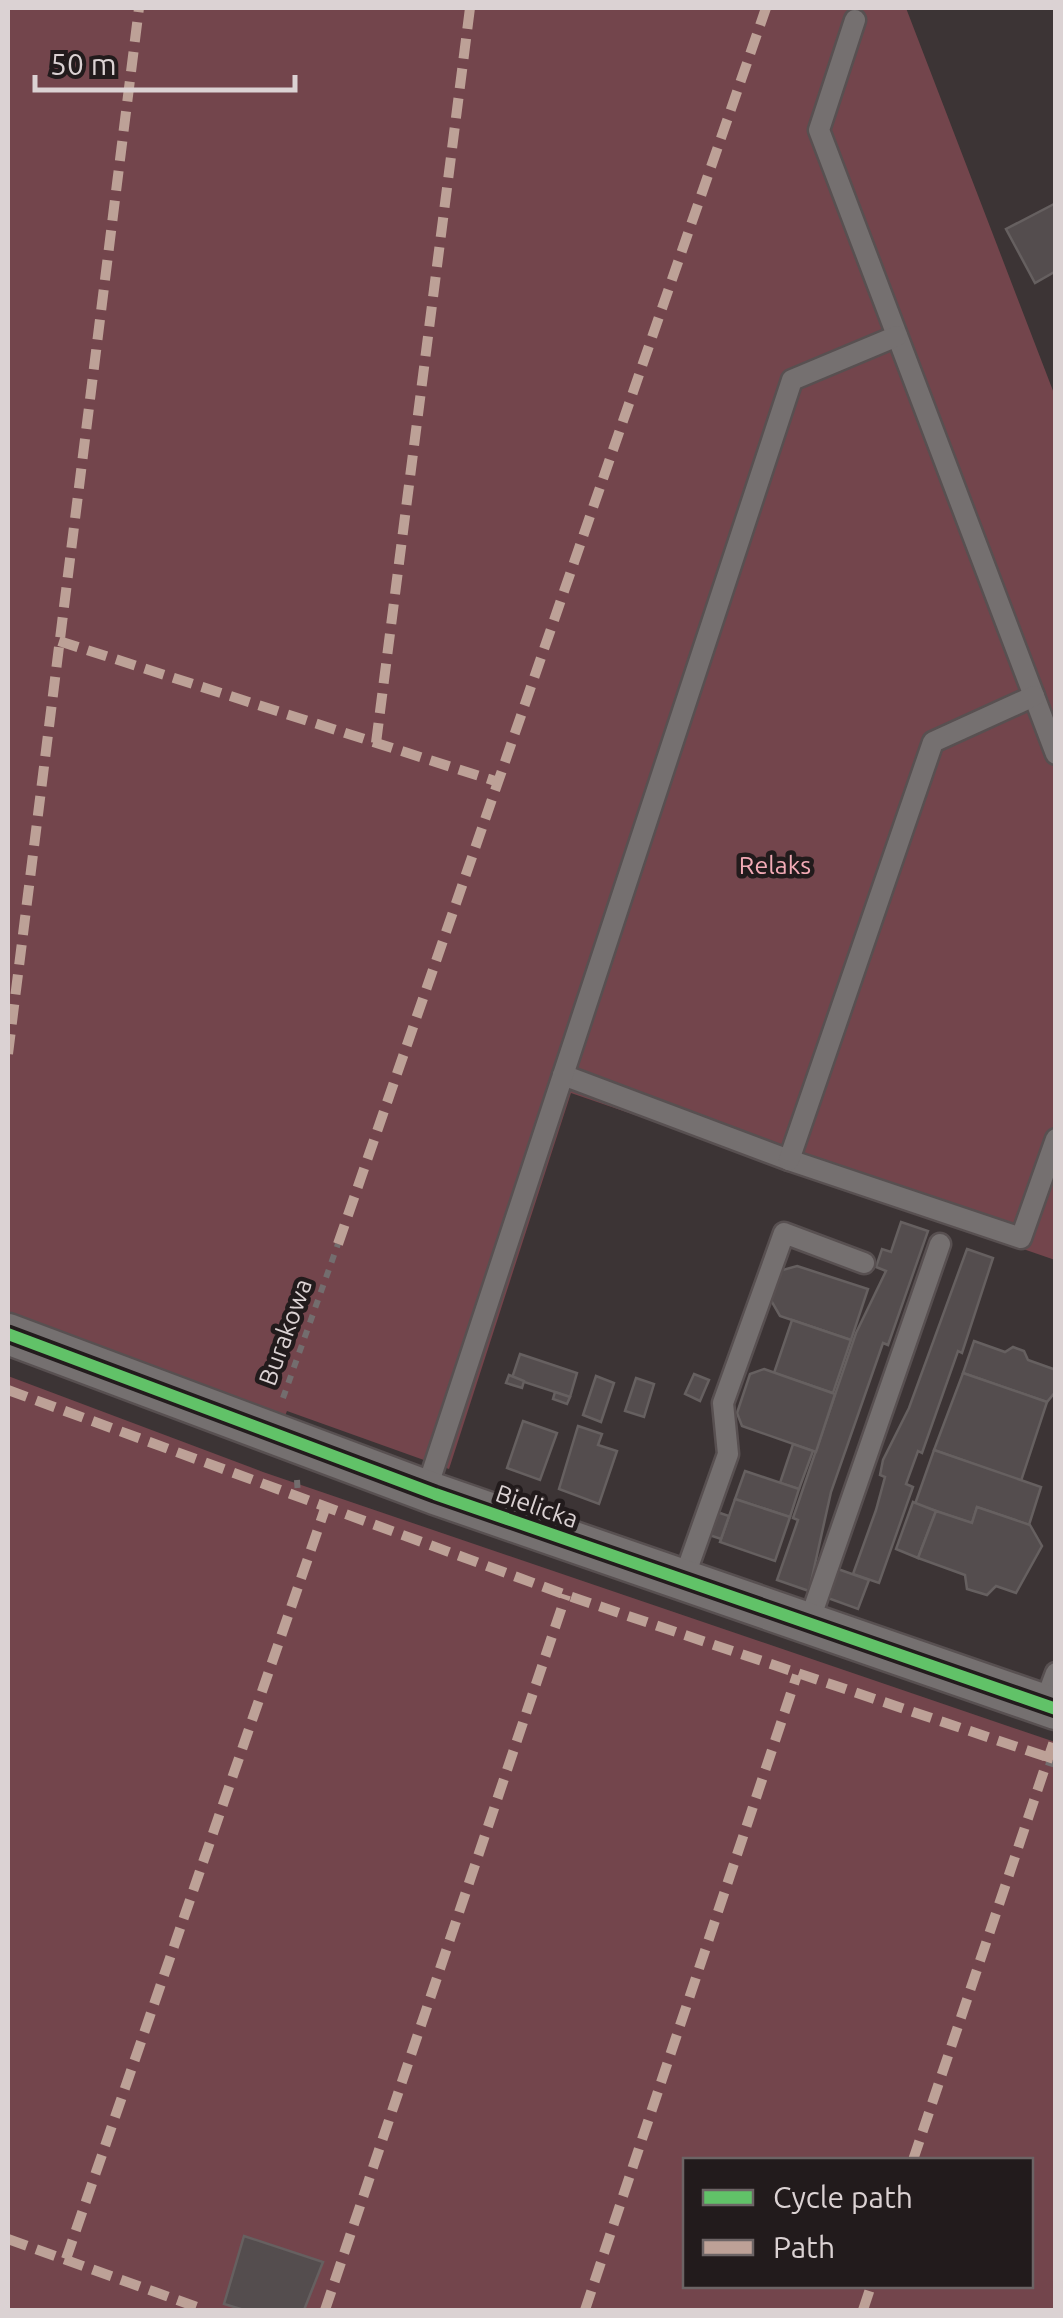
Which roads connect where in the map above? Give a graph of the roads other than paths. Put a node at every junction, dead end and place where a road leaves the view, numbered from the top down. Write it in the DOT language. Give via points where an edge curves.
graph roads {
  1 [pos="855,20"];
  2 [pos="897,336"];
  3 [pos="1034,696"];
  4 [pos="1056,754"];
  5 [pos="563,1075"];
  6 [pos="1056,1140"];
  7 [pos="788,1160"];
  8 [pos="940,1244"];
  9 [pos="864,1263"];
  10 [pos="8,1334"];
  11 [pos="426,1491"];
  12 [pos="683,1581"];
  13 [pos="808,1625"];
  14 [pos="1052,1695"];
  1 -- 2 [label="lane" via="819,130"];
  2 -- 3 [label="lane"];
  2 -- 5 [label="lane" via="792,380"];
  3 -- 4 [label="lane"];
  3 -- 7 [label="lane" via="932,742"];
  5 -- 7 [label="lane"];
  5 -- 11 [label="lane"];
  6 -- 7 [label="lane" via="1021,1238"];
  8 -- 13 [label="lane"];
  9 -- 12 [label="lane" via="784,1234 723,1404 728,1454"];
  10 -- 11 [label="street, Bielicka"];
  11 -- 12 [label="street, Bielicka"];
  12 -- 13 [label="street, Bielicka"];
  13 -- 14 [label="street, Bielicka"];
}
